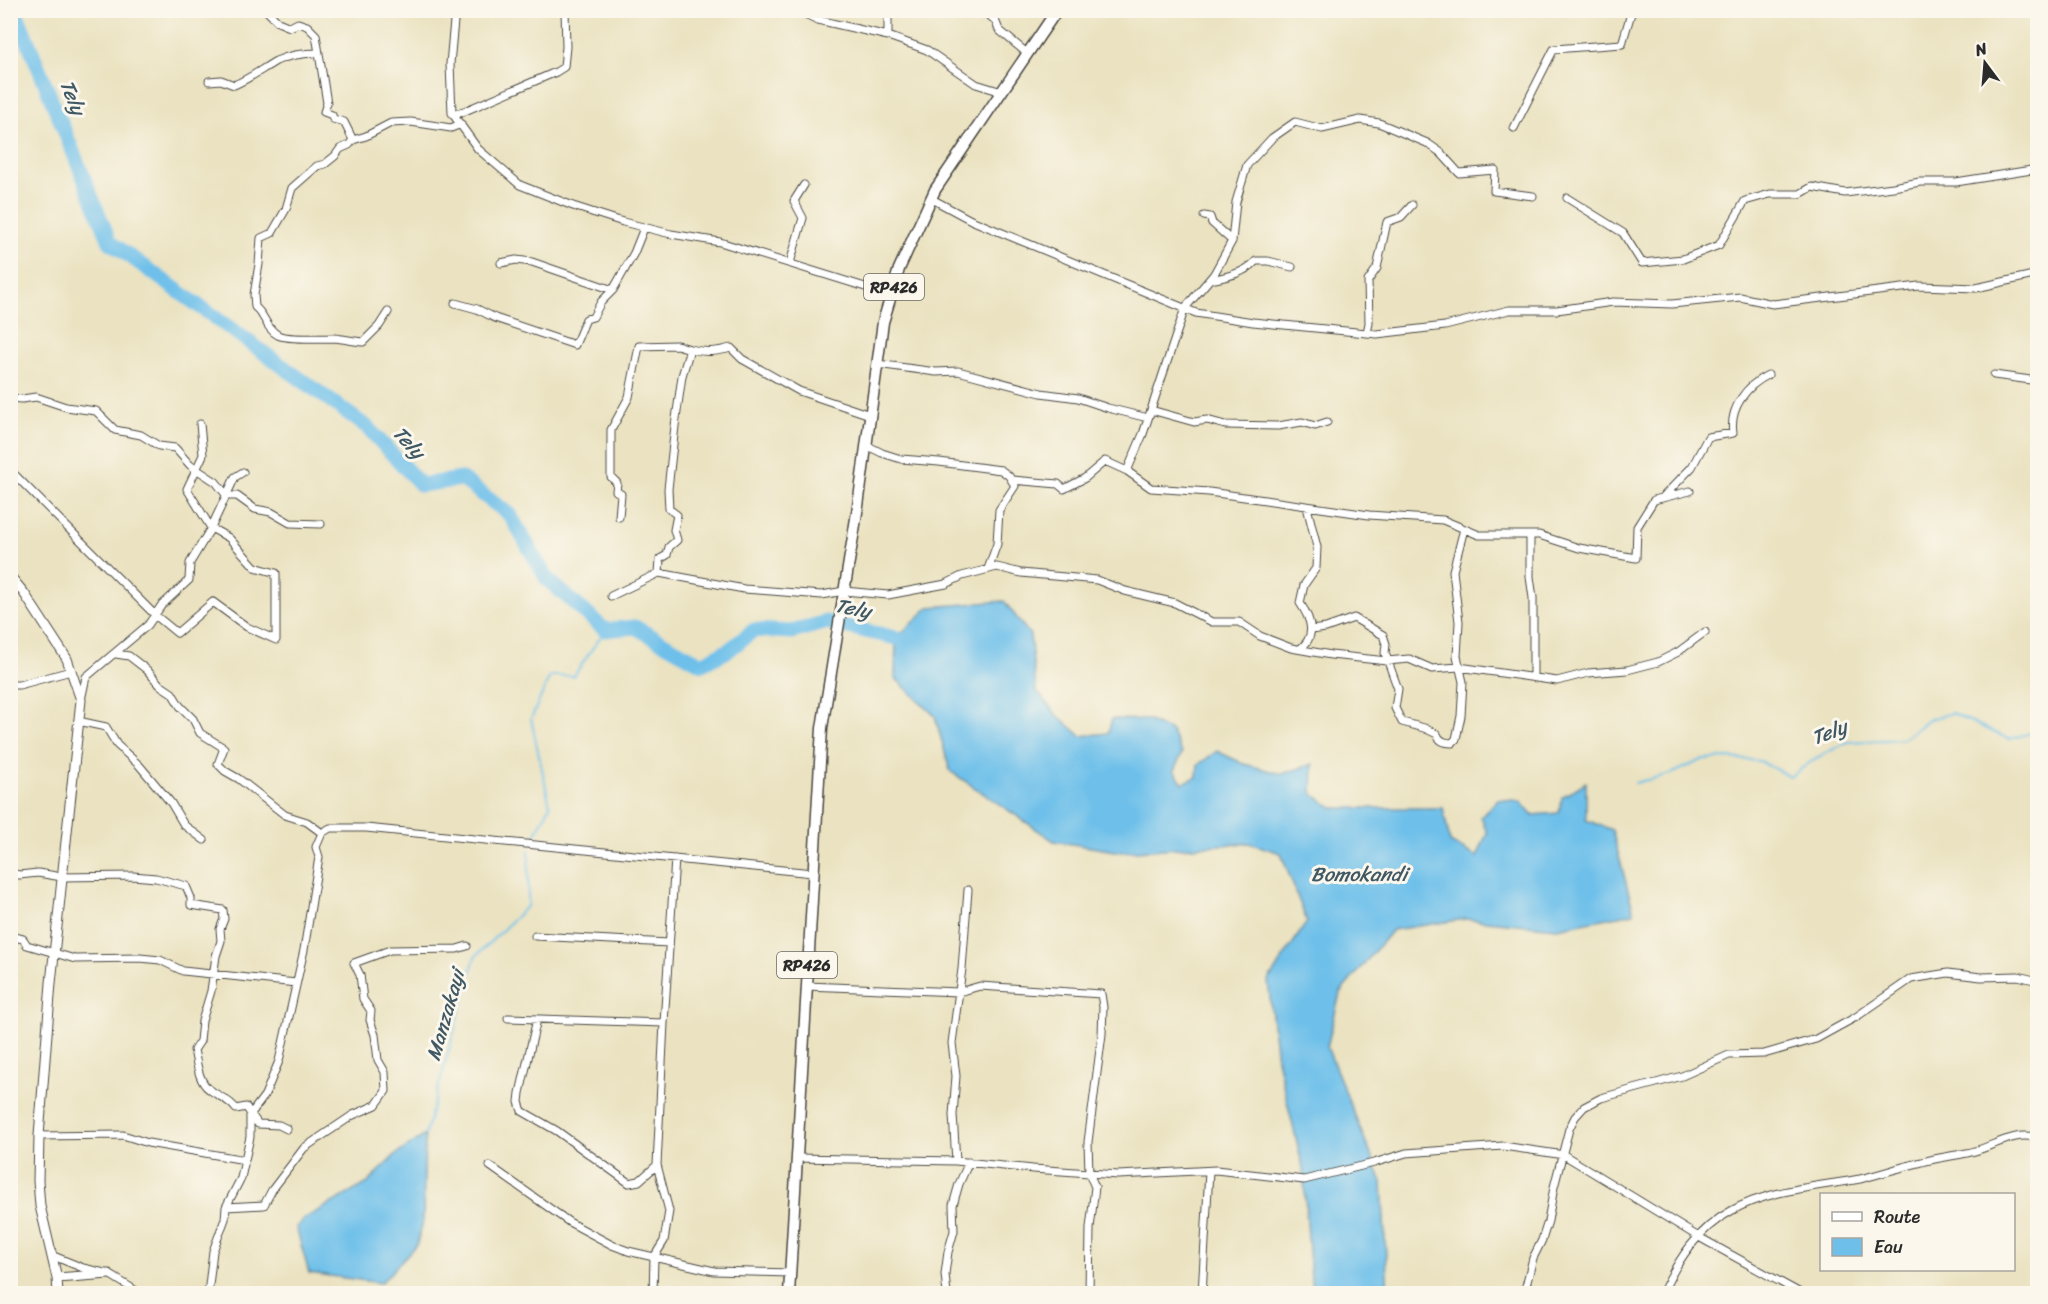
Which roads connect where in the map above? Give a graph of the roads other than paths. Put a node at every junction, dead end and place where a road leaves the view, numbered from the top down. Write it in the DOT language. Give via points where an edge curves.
graph roads {
  1 [pos="266,10"];
  2 [pos="455,10"];
  3 [pos="565,10"];
  4 [pos="796,10"];
  5 [pos="888,10"];
  6 [pos="982,10"];
  7 [pos="1057,10"];
  8 [pos="1632,10"];
  9 [pos="888,36"];
  10 [pos="319,53"];
  11 [pos="1028,54"];
  12 [pos="209,81"];
  13 [pos="1002,92"];
  14 [pos="452,113"];
  15 [pos="460,124"];
  16 [pos="1514,128"];
  17 [pos="353,140"];
  18 [pos="2037,169"];
  19 [pos="804,185"];
  20 [pos="1533,196"];
  21 [pos="1567,198"];
  22 [pos="932,199"];
  23 [pos="1412,205"];
  24 [pos="1204,216"];
  25 [pos="644,228"];
  26 [pos="1232,241"];
  27 [pos="501,263"];
  28 [pos="790,263"];
  29 [pos="1292,267"];
  30 [pos="1214,274"];
  31 [pos="2037,274"];
  32 [pos="1378,279"];
  33 [pos="1368,281"];
  34 [pos="613,290"];
  35 [pos="891,295"];
  36 [pos="455,303"];
  37 [pos="1185,308"];
  38 [pos="388,312"];
  39 [pos="1367,333"];
  40 [pos="690,349"];
  41 [pos="877,364"];
  42 [pos="1768,375"];
  43 [pos="1994,375"];
  44 [pos="2037,381"];
  45 [pos="10,398"];
  46 [pos="1151,410"];
  47 [pos="870,415"];
  48 [pos="1148,418"];
  49 [pos="1328,422"];
  50 [pos="200,424"];
  51 [pos="866,446"];
  52 [pos="197,468"];
  53 [pos="10,470"];
  54 [pos="1127,471"];
  55 [pos="243,472"];
  56 [pos="1012,480"];
  57 [pos="1690,491"];
  58 [pos="227,496"];
  59 [pos="1662,498"];
  60 [pos="1307,507"];
  61 [pos="619,517"];
  62 [pos="321,524"];
  63 [pos="211,528"];
  64 [pos="1464,529"];
  65 [pos="1530,535"];
  66 [pos="988,569"];
  67 [pos="659,573"];
  68 [pos="10,576"];
  69 [pos="844,591"];
  70 [pos="611,596"];
  71 [pos="155,615"];
  72 [pos="1311,630"];
  73 [pos="1706,632"];
  74 [pos="1300,649"];
  75 [pos="116,654"];
  76 [pos="1387,661"];
  77 [pos="1459,667"];
  78 [pos="71,671"];
  79 [pos="1533,677"];
  80 [pos="10,686"];
  81 [pos="81,700"];
  82 [pos="78,721"];
  83 [pos="322,833"];
  84 [pos="204,840"];
  85 [pos="675,859"];
  86 [pos="10,873"];
  87 [pos="813,873"];
  88 [pos="62,877"];
  89 [pos="968,890"];
  90 [pos="10,936"];
  91 [pos="535,936"];
  92 [pos="669,943"];
  93 [pos="467,946"];
  94 [pos="54,954"];
  95 [pos="213,974"];
  96 [pos="2037,981"];
  97 [pos="296,983"];
  98 [pos="806,986"];
  99 [pos="959,992"];
  100 [pos="508,1018"];
  101 [pos="537,1019"];
  102 [pos="664,1023"];
  103 [pos="250,1115"];
  104 [pos="287,1129"];
  105 [pos="39,1136"];
  106 [pos="2037,1138"];
  107 [pos="1564,1155"];
  108 [pos="796,1158"];
  109 [pos="245,1160"];
  110 [pos="956,1161"];
  111 [pos="969,1162"];
  112 [pos="657,1165"];
  113 [pos="490,1167"];
  114 [pos="1209,1171"];
  115 [pos="1089,1173"];
  116 [pos="226,1208"];
  117 [pos="1697,1236"];
  118 [pos="51,1255"];
  119 [pos="654,1257"];
  120 [pos="790,1273"];
  121 [pos="109,1274"];
  122 [pos="57,1278"];
  123 [pos="58,1293"];
  124 [pos="141,1293"];
  125 [pos="208,1293"];
  126 [pos="653,1293"];
  127 [pos="789,1293"];
  128 [pos="947,1293"];
  129 [pos="1089,1293"];
  130 [pos="1202,1293"];
  131 [pos="1524,1293"];
  132 [pos="1662,1293"];
  133 [pos="1802,1293"];
  1 -- 10 [label="street" via="290,27 298,23 307,26 316,35"];
  2 -- 14 [label="street" via="450,64"];
  3 -- 14 [label="street" via="564,67 493,100"];
  4 -- 9 [label="street" via="818,20"];
  5 -- 9 [label="street"];
  6 -- 11 [label="street"];
  7 -- 11 [label="main road, RP426"];
  8 -- 16 [label="street" via="1622,44 1554,49"];
  9 -- 13 [label="street" via="927,50 976,84"];
  10 -- 12 [label="street" via="277,61 234,85"];
  10 -- 17 [label="street" via="327,103 324,112 344,122"];
  11 -- 13 [label="main road, RP426"];
  13 -- 22 [label="main road, RP426"];
  14 -- 15 [label="street"];
  15 -- 17 [label="street" via="451,128 391,123"];
  15 -- 25 [label="street" via="478,149 520,185"];
  17 -- 38 [label="street" via="292,188 272,232 261,238 255,307 280,337 363,342"];
  18 -- 21 [label="street" via="1845,193 1812,187 1800,194 1770,194 1745,201 1719,245 1683,260 1642,263 1623,233"];
  19 -- 28 [label="street" via="794,201 803,218"];
  20 -- 26 [label="street" via="1494,190 1495,170 1459,173 1427,142 1379,123 1360,120 1322,129 1295,122 1272,138 1247,165 1236,202"];
  22 -- 35 [label="main road, RP426"];
  22 -- 37 [label="street" via="970,220"];
  23 -- 33 [label="street" via="1401,217 1387,222 1377,268"];
  24 -- 26 [label="street" via="1210,217"];
  25 -- 28 [label="street" via="720,242"];
  25 -- 34 [label="street"];
  26 -- 30 [label="street"];
  27 -- 34 [label="street" via="532,262"];
  28 -- 35 [label="street"];
  29 -- 30 [label="street" via="1261,260 1226,277 1215,279"];
  30 -- 37 [label="street"];
  31 -- 39 [label="street" via="1976,288 1919,286 1773,304 1740,297 1672,304 1613,302 1557,310 1509,310 1444,326"];
  32 -- 33 [label="street"];
  33 -- 39 [label="street"];
  34 -- 36 [label="street" via="593,317 586,319 575,345"];
  35 -- 41 [label="main road, RP426"];
  37 -- 39 [label="street" via="1253,322"];
  37 -- 46 [label="street"];
  40 -- 47 [label="street" via="702,352 731,348 742,359 799,391"];
  40 -- 61 [label="street" via="677,345 639,346 629,397 611,430 611,477 616,483 615,491 621,494"];
  40 -- 67 [label="street" via="682,376 668,489 669,509 677,515 677,540 660,559"];
  41 -- 47 [label="main road, RP426"];
  41 -- 48 [label="street" via="958,371"];
  42 -- 59 [label="street" via="1755,381 1743,394 1733,433 1708,437 1692,467"];
  43 -- 44 [label="street"];
  45 -- 52 [label="street" via="36,397 96,411 115,430 175,448"];
  46 -- 48 [label="street"];
  46 -- 49 [label="street" via="1194,422 1207,420 1234,426 1302,422 1315,426"];
  47 -- 51 [label="main road, RP426"];
  48 -- 54 [label="street"];
  50 -- 52 [label="street" via="203,455"];
  51 -- 56 [label="street" via="901,459 1001,470"];
  51 -- 69 [label="main road, RP426"];
  52 -- 58 [label="street"];
  52 -- 63 [label="street" via="187,489"];
  53 -- 71 [label="street"];
  54 -- 56 [label="street" via="1105,461 1064,489 1058,484"];
  54 -- 60 [label="street" via="1151,488 1209,492"];
  55 -- 58 [label="street" via="236,477"];
  56 -- 66 [label="street" via="1015,486 999,510 996,544"];
  57 -- 59 [label="street"];
  58 -- 62 [label="street" via="237,496 255,509 271,512 290,523"];
  58 -- 63 [label="street"];
  59 -- 65 [label="street" via="1654,500 1637,527 1636,558"];
  60 -- 64 [label="street" via="1443,520"];
  60 -- 72 [label="street" via="1317,547 1316,568 1304,585 1300,603"];
  63 -- 71 [label="street" via="190,563 189,580"];
  63 -- 71 [label="street" via="229,538 255,567 276,573 276,640 247,627 213,602 177,633"];
  64 -- 65 [label="street" via="1479,535"];
  64 -- 77 [label="street" via="1453,571"];
  65 -- 79 [label="street"];
  66 -- 69 [label="street" via="946,584 888,595"];
  66 -- 74 [label="street" via="1098,580 1175,603 1212,622 1239,622 1260,636"];
  67 -- 69 [label="street" via="744,589 822,595"];
  67 -- 70 [label="street"];
  68 -- 78 [label="street" via="67,659"];
  69 -- 87 [label="main road, RP426" via="822,728"];
  71 -- 75 [label="street"];
  72 -- 74 [label="street" via="1307,644"];
  72 -- 76 [label="street" via="1359,620 1383,635"];
  73 -- 79 [label="street" via="1658,662 1628,670 1588,673 1557,681"];
  74 -- 76 [label="street"];
  75 -- 81 [label="street" via="86,677"];
  75 -- 83 [label="street" via="129,656 147,670 172,693 200,734 224,748 218,764 225,771 285,815 307,822"];
  76 -- 77 [label="street" via="1409,659 1432,669"];
  76 -- 77 [label="street" via="1398,688 1395,708 1402,722 1437,734 1445,743 1456,739 1463,682"];
  77 -- 79 [label="street"];
  78 -- 80 [label="street"];
  78 -- 81 [label="street"];
  81 -- 82 [label="street"];
  82 -- 84 [label="street" via="106,727 117,745 140,765 171,803 184,825"];
  82 -- 88 [label="street"];
  83 -- 85 [label="street" via="330,828 366,828"];
  83 -- 97 [label="street" via="316,847 319,857 315,887"];
  85 -- 87 [label="street"];
  85 -- 92 [label="street"];
  86 -- 88 [label="street"];
  87 -- 98 [label="main road, RP426"];
  88 -- 94 [label="street"];
  88 -- 95 [label="street" via="133,876 186,886 191,904 223,910"];
  89 -- 99 [label="street"];
  90 -- 94 [label="street"];
  91 -- 92 [label="street"];
  92 -- 102 [label="street"];
  93 -- 116 [label="street" via="457,950 390,950 354,963 363,999 371,1011 386,1091 376,1105 353,1114 304,1148 264,1204"];
  94 -- 95 [label="street" via="75,959 160,960 183,971"];
  94 -- 105 [label="street"];
  95 -- 97 [label="street"];
  95 -- 103 [label="street" via="200,1041 194,1050 200,1077 207,1088 231,1101 236,1109 246,1107"];
  96 -- 107 [label="street" via="2018,976 1948,973 1911,979 1816,1039 1764,1054 1729,1055 1682,1076 1601,1098 1575,1116"];
  97 -- 103 [label="street" via="279,1061 265,1095"];
  98 -- 99 [label="street"];
  98 -- 108 [label="main road, RP426"];
  99 -- 110 [label="street" via="952,1043"];
  99 -- 115 [label="street" via="980,986 1101,994 1102,1034 1088,1142"];
  100 -- 101 [label="street"];
  101 -- 102 [label="street"];
  101 -- 112 [label="street" via="520,1093 522,1111 629,1183 639,1181"];
  102 -- 112 [label="street"];
  103 -- 104 [label="street" via="258,1124"];
  103 -- 109 [label="street"];
  105 -- 109 [label="street" via="123,1135"];
  105 -- 118 [label="street" via="40,1206"];
  106 -- 117 [label="street" via="2016,1137 1969,1153 1762,1198 1731,1210"];
  107 -- 114 [label="street" via="1503,1146 1406,1153 1304,1180"];
  107 -- 117 [label="street"];
  107 -- 131 [label="street"];
  108 -- 110 [label="street"];
  108 -- 120 [label="main road, RP426"];
  109 -- 116 [label="street"];
  110 -- 111 [label="street"];
  111 -- 115 [label="street"];
  111 -- 128 [label="street" via="953,1205 954,1231 945,1274"];
  112 -- 119 [label="street" via="669,1211 664,1241"];
  113 -- 119 [label="street" via="569,1222 612,1245"];
  114 -- 115 [label="street"];
  114 -- 130 [label="street"];
  115 -- 129 [label="street" via="1095,1187"];
  116 -- 125 [label="street" via="213,1251"];
  117 -- 132 [label="street"];
  117 -- 133 [label="street"];
  118 -- 121 [label="street"];
  118 -- 122 [label="street"];
  119 -- 120 [label="street" via="714,1271"];
  119 -- 126 [label="street"];
  120 -- 127 [label="main road, RP426"];
  121 -- 122 [label="street"];
  121 -- 124 [label="street"];
  122 -- 123 [label="street"];
}
